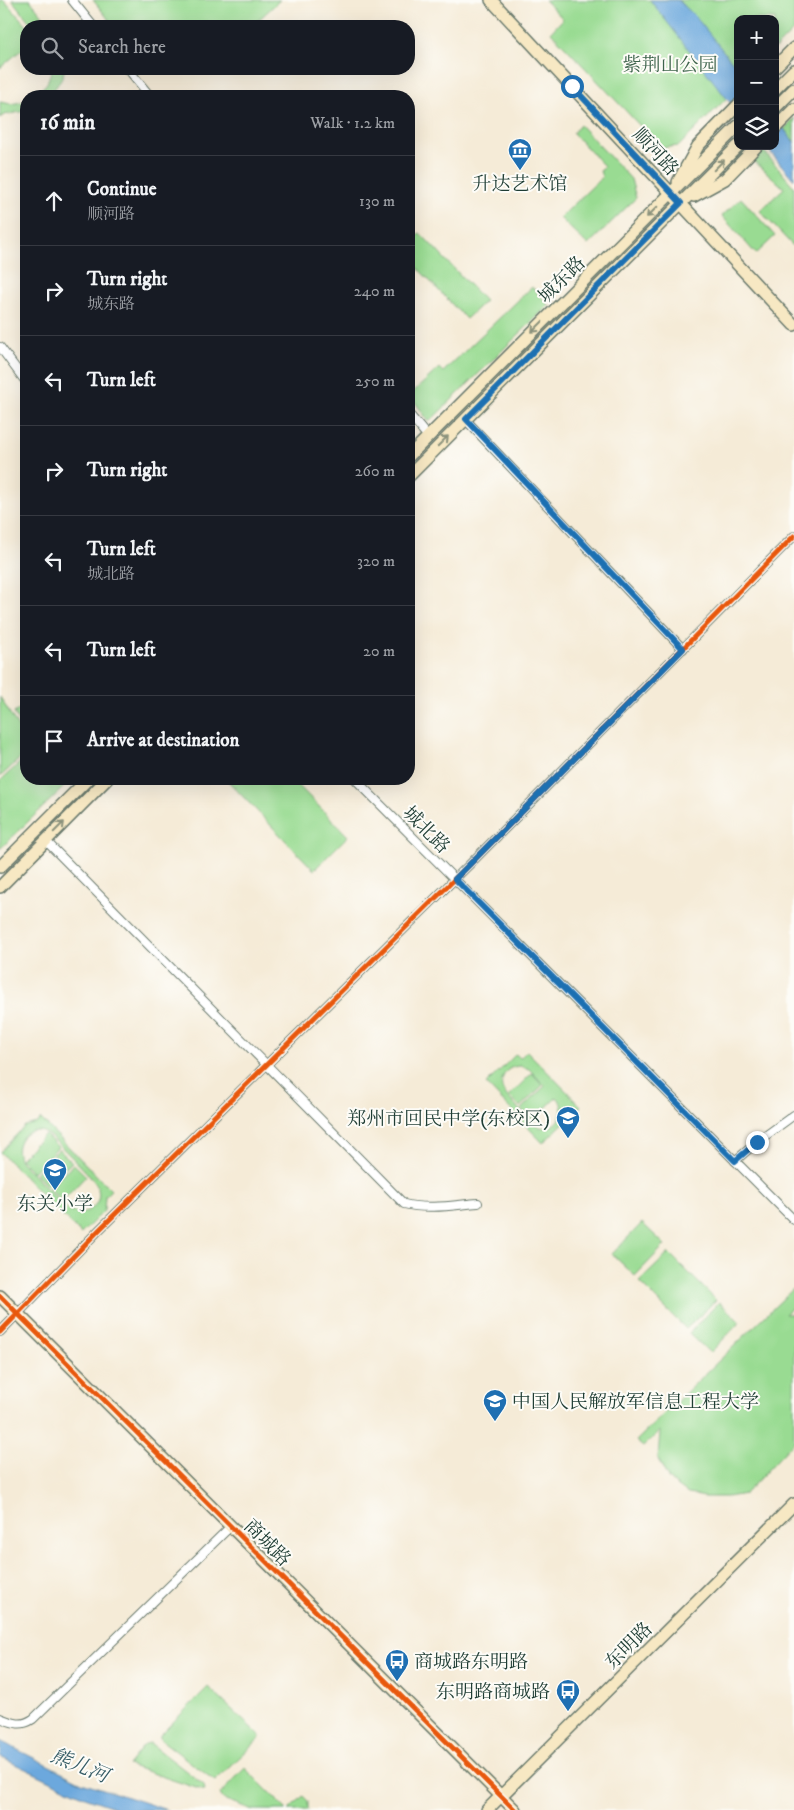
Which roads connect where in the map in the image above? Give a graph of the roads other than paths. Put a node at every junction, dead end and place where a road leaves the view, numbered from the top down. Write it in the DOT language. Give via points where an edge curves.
graph roads {
  1 [pos="72,0"];
  2 [pos="491,0"];
  3 [pos="88,20"];
  4 [pos="794,48"];
  5 [pos="779,63"];
  6 [pos="794,70"];
  7 [pos="133,75"];
  8 [pos="779,85"];
  9 [pos="794,89"];
  10 [pos="145,90"];
  11 [pos="779,105"];
  12 [pos="734,109"];
  13 [pos="790,113"];
  14 [pos="779,124"];
  15 [pos="734,130"];
  16 [pos="734,150"];
  17 [pos="754,150"];
  18 [pos="671,193"];
  19 [pos="681,203"];
  20 [pos="794,325"];
  21 [pos="0,347"];
  22 [pos="20,374"];
  23 [pos="466,419"];
  24 [pos="415,421"];
  25 [pos="428,437"];
  26 [pos="415,450"];
  27 [pos="415,470"];
  28 [pos="794,536"];
  29 [pos="683,649"];
  30 [pos="82,785"];
  31 [pos="101,785"];
  32 [pos="361,785"];
  33 [pos="46,841"];
  34 [pos="0,867"];
  35 [pos="455,879"];
  36 [pos="0,886"];
  37 [pos="267,1065"];
  38 [pos="794,1115"];
  39 [pos="735,1161"];
  40 [pos="478,1203"];
  41 [pos="794,1220"];
  42 [pos="0,1296"];
  43 [pos="18,1314"];
  44 [pos="0,1332"];
  45 [pos="794,1504"];
  46 [pos="231,1526"];
  47 [pos="0,1718"];
  48 [pos="501,1796"];
  49 [pos="487,1810"];
  50 [pos="515,1810"];
  1 -- 3 [label="street"];
  2 -- 18 [label="street, 顺河路"];
  4 -- 5 [label="street"];
  6 -- 8 [label="street"];
  7 -- 10 [label="street"];
  9 -- 11 [label="street"];
  12 -- 18 [label="street" via="698,146"];
  13 -- 14 [label="street"];
  15 -- 18 [label="street, 城东路"];
  19 -- 16 [label="street, 城东路, one-way"];
  17 -- 19 [label="street" via="724,179"];
  18 -- 19 [label="street, 顺河路"];
  18 -- 25 [label="street, 城东路, one-way"];
  19 -- 20 [label="street, 顺河路"];
  19 -- 23 [label="street, 城东路"];
  21 -- 22 [label="street"];
  27 -- 23 [label="street, 城东路, one-way"];
  23 -- 29 [label="street"];
  24 -- 25 [label="street"];
  25 -- 26 [label="street, 城东路"];
  28 -- 29 [label="street"];
  29 -- 35 [label="street"];
  30 -- 34 [label="street"];
  33 -- 31 [label="street, one-way"];
  32 -- 35 [label="street, 城北路"];
  33 -- 36 [label="street"];
  33 -- 37 [label="street"];
  35 -- 37 [label="street"];
  35 -- 39 [label="street, 城北路"];
  37 -- 40 [label="street" via="404,1204 426,1207"];
  37 -- 43 [label="street"];
  38 -- 39 [label="street"];
  39 -- 41 [label="street, 城北路"];
  42 -- 43 [label="street, 商城路"];
  43 -- 44 [label="street"];
  43 -- 46 [label="street, 商城路"];
  45 -- 48 [label="street, 东明路"];
  46 -- 47 [label="street" via="26,1724"];
  46 -- 48 [label="street, 商城路"];
  48 -- 49 [label="street, 东明路"];
  48 -- 50 [label="street, 商城路"];
}
